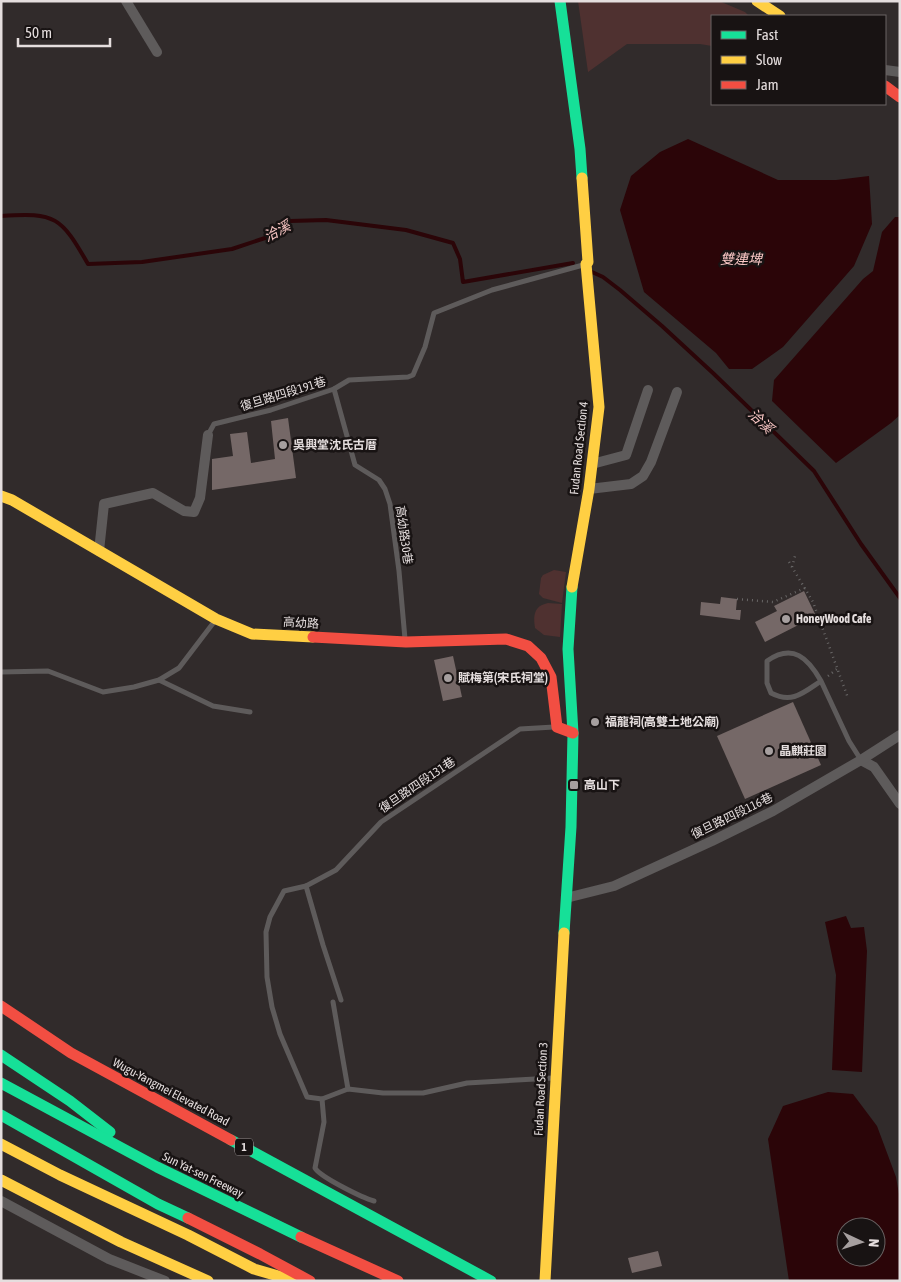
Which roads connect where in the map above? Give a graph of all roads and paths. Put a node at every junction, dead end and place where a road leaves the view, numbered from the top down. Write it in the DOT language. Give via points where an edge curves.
graph roads {
  1 [pos="126,1"];
  2 [pos="560,1"];
  3 [pos="756,1"];
  4 [pos="778,15"];
  5 [pos="157,52"];
  6 [pos="886,70"];
  7 [pos="900,72"];
  8 [pos="886,87"];
  9 [pos="900,98"];
  10 [pos="587,263"];
  11 [pos="334,389"];
  12 [pos="648,390"];
  13 [pos="677,392"];
  14 [pos="208,435"];
  15 [pos="592,464"];
  16 [pos="589,489"];
  17 [pos="1,496"];
  18 [pos="99,551"];
  19 [pos="795,556"];
  20 [pos="789,562"];
  21 [pos="792,567"];
  22 [pos="805,588"];
  23 [pos="737,600"];
  24 [pos="216,619"];
  25 [pos="406,642"];
  26 [pos="1,672"];
  27 [pos="159,680"];
  28 [pos="821,681"];
  29 [pos="848,698"];
  30 [pos="250,712"];
  31 [pos="557,727"];
  32 [pos="572,733"];
  33 [pos="900,736"];
  34 [pos="861,760"];
  35 [pos="900,804"];
  36 [pos="306,886"];
  37 [pos="566,898"];
  38 [pos="341,1000"];
  39 [pos="333,1002"];
  40 [pos="1,1006"];
  41 [pos="1,1056"];
  42 [pos="556,1078"];
  43 [pos="1,1083"];
  44 [pos="348,1089"];
  45 [pos="322,1099"];
  46 [pos="1,1115"];
  47 [pos="1,1144"];
  48 [pos="157,1168"];
  49 [pos="1,1180"];
  50 [pos="1,1201"];
  51 [pos="374,1201"];
  52 [pos="545,1280"];
  53 [pos="165,1281"];
  54 [pos="208,1281"];
  55 [pos="295,1281"];
  56 [pos="310,1281"];
  57 [pos="398,1281"];
  58 [pos="491,1281"];
  1 -- 5 [label="street"];
  2 -- 10 [label="main road, Fudan Road Section 4" via="580,149"];
  3 -- 4 [label="main road"];
  6 -- 7 [label="street"];
  8 -- 9 [label="main road"];
  10 -- 11 [label="lane, 復旦路四段191巷" via="492,290 434,313 413,375 349,380"];
  10 -- 15 [label="main road, Fudan Road Section 4" via="599,407"];
  11 -- 14 [label="lane, 復旦路四段191巷" via="271,410 214,424"];
  11 -- 25 [label="lane, 高幼路30巷" via="355,465 379,480 390,504"];
  12 -- 15 [label="street" via="626,455"];
  13 -- 16 [label="street" via="643,476 631,484"];
  14 -- 18 [label="street" via="200,498 194,512 184,511 153,493 104,504"];
  15 -- 16 [label="main road, Fudan Road Section 4"];
  16 -- 32 [label="main road, Fudan Road Section 4" via="572,584 568,649"];
  17 -- 18 [label="main road, 高幼路"];
  18 -- 24 [label="main road, 高幼路"];
  19 -- 21 [label="path"];
  20 -- 21 [label="path"];
  21 -- 22 [label="path"];
  22 -- 23 [label="path" via="773,602"];
  22 -- 29 [label="path"];
  24 -- 25 [label="main road, 高幼路" via="252,634"];
  24 -- 27 [label="lane" via="179,668"];
  25 -- 31 [label="main road, 高幼路" via="506,639 528,646 542,658 551,677"];
  26 -- 27 [label="lane" via="48,671 103,692"];
  27 -- 30 [label="lane" via="213,706"];
  28 -- 28 [label="lane" via="801,695 781,699 771,693 766,683 768,661 776,654 790,652 803,657"];
  28 -- 34 [label="lane" via="849,742"];
  31 -- 32 [label="main road"];
  31 -- 36 [label="lane, 復旦路四段131巷" via="520,729 381,822 336,870"];
  32 -- 37 [label="main road, Fudan Road Section 4"];
  33 -- 34 [label="street, 復旦路四段116巷"];
  34 -- 35 [label="street" via="874,768"];
  34 -- 37 [label="street, 復旦路四段116巷" via="773,811 712,841 614,886"];
  36 -- 38 [label="lane"];
  36 -- 45 [label="lane, 復旦路四段131巷" via="284,891 270,917 266,932 267,977 280,1034 307,1097"];
  37 -- 42 [label="main road, Fudan Road Section 3"];
  39 -- 44 [label="lane"];
  40 -- 58 [label="main road, Wugu-Yangmei Elevated Road / 1" via="71,1053"];
  41 -- 48 [label="main road" via="70,1101"];
  42 -- 44 [label="lane" via="467,1083 423,1093"];
  42 -- 52 [label="main road, Fudan Road Section 3"];
  43 -- 48 [label="main road, Sun Yat-sen Freeway"];
  44 -- 45 [label="lane"];
  45 -- 51 [label="lane" via="324,1122 316,1158 317,1171"];
  46 -- 56 [label="main road" via="158,1204"];
  47 -- 55 [label="main road" via="254,1269"];
  48 -- 57 [label="main road, Sun Yat-sen Freeway"];
  49 -- 54 [label="main road" via="121,1242"];
  50 -- 53 [label="street" via="108,1259"];
}
